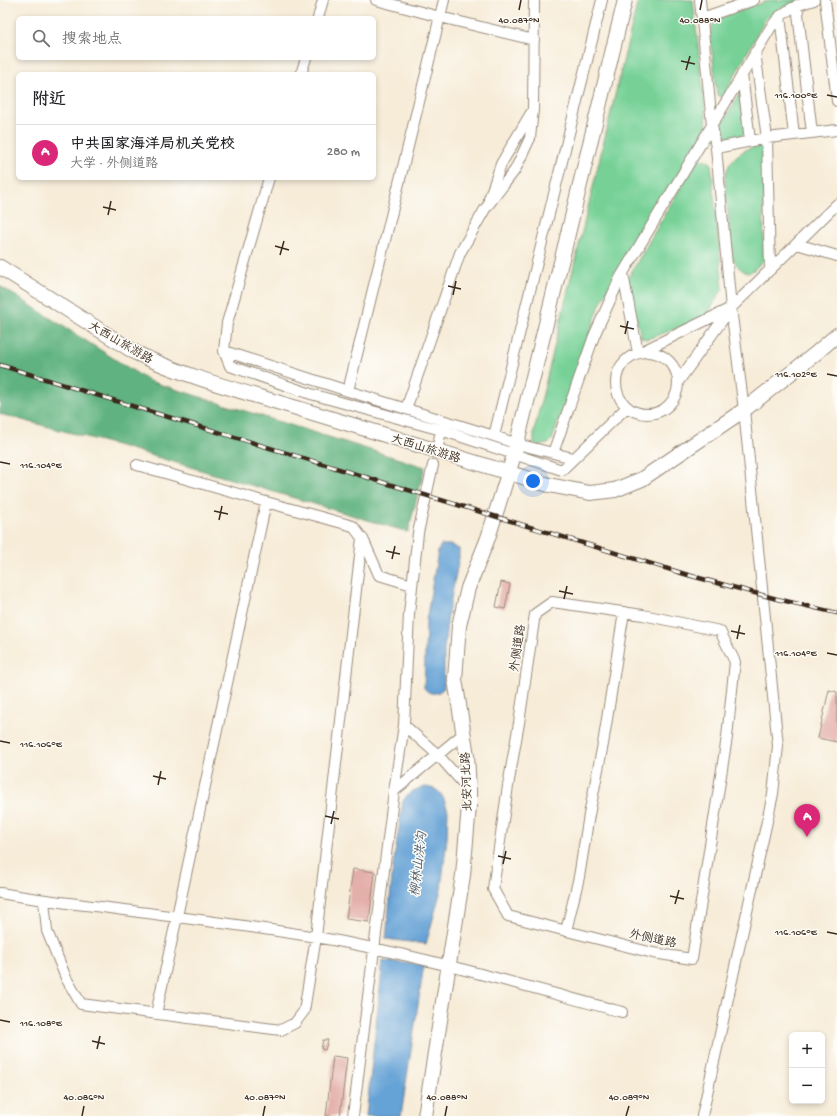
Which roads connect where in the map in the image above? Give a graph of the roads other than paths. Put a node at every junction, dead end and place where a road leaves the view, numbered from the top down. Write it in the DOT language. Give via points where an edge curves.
graph roads {
  1 [pos="323,0"];
  2 [pos="376,0"];
  3 [pos="444,0"];
  4 [pos="534,0"];
  5 [pos="602,0"];
  6 [pos="625,0"];
  7 [pos="700,0"];
  8 [pos="754,0"];
  9 [pos="814,0"];
  10 [pos="825,0"];
  11 [pos="797,5"];
  12 [pos="319,16"];
  13 [pos="780,16"];
  14 [pos="440,17"];
  15 [pos="702,18"];
  16 [pos="534,40"];
  17 [pos="755,52"];
  18 [pos="305,60"];
  19 [pos="302,72"];
  20 [pos="742,74"];
  21 [pos="837,101"];
  22 [pos="532,110"];
  23 [pos="712,125"];
  24 [pos="837,130"];
  25 [pos="812,133"];
  26 [pos="794,135"];
  27 [pos="767,138"];
  28 [pos="750,141"];
  29 [pos="716,148"];
  30 [pos="268,180"];
  31 [pos="837,204"];
  32 [pos="485,209"];
  33 [pos="797,244"];
  34 [pos="837,256"];
  35 [pos="0,267"];
  36 [pos="770,270"];
  37 [pos="623,274"];
  38 [pos="731,308"];
  39 [pos="837,335"];
  40 [pos="224,351"];
  41 [pos="640,353"];
  42 [pos="678,382"];
  43 [pos="348,391"];
  44 [pos="627,406"];
  45 [pos="406,409"];
  46 [pos="744,410"];
  47 [pos="442,430"];
  48 [pos="494,436"];
  49 [pos="438,446"];
  50 [pos="515,449"];
  51 [pos="553,453"];
  52 [pos="573,458"];
  53 [pos="137,465"];
  54 [pos="433,465"];
  55 [pos="508,473"];
  56 [pos="266,502"];
  57 [pos="362,538"];
  58 [pos="412,585"];
  59 [pos="624,612"];
  60 [pos="404,725"];
  61 [pos="463,734"];
  62 [pos="438,755"];
  63 [pos="469,790"];
  64 [pos="394,791"];
  65 [pos="0,892"];
  66 [pos="44,900"];
  67 [pos="177,917"];
  68 [pos="566,931"];
  69 [pos="316,937"];
  70 [pos="374,948"];
  71 [pos="449,966"];
  72 [pos="622,1012"];
  73 [pos="156,1014"];
  74 [pos="353,1116"];
  75 [pos="425,1116"];
  76 [pos="702,1116"];
  1 -- 12 [label="street"];
  2 -- 14 [label="street"];
  3 -- 14 [label="street"];
  4 -- 16 [label="street"];
  5 -- 48 [label="street"];
  6 -- 50 [label="street, 北安河北路"];
  7 -- 15 [label="street"];
  8 -- 15 [label="street"];
  9 -- 11 [label="street"];
  10 -- 21 [label="street"];
  11 -- 13 [label="street"];
  11 -- 25 [label="street"];
  13 -- 17 [label="street"];
  13 -- 26 [label="street"];
  14 -- 16 [label="street"];
  14 -- 43 [label="street"];
  15 -- 23 [label="street"];
  16 -- 22 [label="street"];
  17 -- 20 [label="street"];
  17 -- 27 [label="street"];
  18 -- 19 [label="street"];
  20 -- 23 [label="street"];
  20 -- 28 [label="street"];
  22 -- 32 [label="street" via="501,164"];
  22 -- 32 [label="street" via="530,138 515,170"];
  23 -- 29 [label="street"];
  23 -- 37 [label="street"];
  24 -- 25 [label="street"];
  25 -- 26 [label="street"];
  26 -- 27 [label="street"];
  27 -- 28 [label="street"];
  27 -- 36 [label="street"];
  28 -- 29 [label="street"];
  29 -- 38 [label="street"];
  30 -- 40 [label="street" via="227,322"];
  31 -- 33 [label="street"];
  32 -- 45 [label="street" via="460,253"];
  33 -- 34 [label="street"];
  33 -- 36 [label="street"];
  35 -- 55 [label="street, 大西山旅游路" via="136,353 160,364"];
  36 -- 38 [label="street"];
  37 -- 41 [label="street"];
  37 -- 51 [label="street" via="594,336"];
  38 -- 41 [label="street"];
  38 -- 42 [label="street"];
  38 -- 46 [label="street"];
  39 -- 46 [label="street, 大西山旅游路"];
  40 -- 43 [label="street"];
  40 -- 47 [label="street" via="230,366 311,394"];
  41 -- 42 [label="street" via="653,352 671,362"];
  41 -- 44 [label="street" via="625,361 616,379 620,399"];
  42 -- 44 [label="street" via="672,401 655,413 635,412"];
  43 -- 45 [label="street"];
  44 -- 52 [label="street"];
  45 -- 48 [label="street"];
  46 -- 55 [label="street, 大西山旅游路" via="642,479 615,490 590,493 549,486"];
  46 -- 76 [label="street" via="778,746 773,794"];
  47 -- 49 [label="street"];
  47 -- 50 [label="street"];
  48 -- 50 [label="street"];
  50 -- 51 [label="street"];
  50 -- 52 [label="street" via="562,470"];
  50 -- 55 [label="street, 北安河北路"];
  51 -- 52 [label="street"];
  53 -- 56 [label="street"];
  54 -- 58 [label="street" via="418,533"];
  55 -- 61 [label="street, 北安河北路" via="488,538 468,588 459,626 455,679"];
  56 -- 57 [label="street" via="353,526"];
  56 -- 67 [label="street"];
  57 -- 58 [label="street" via="379,575"];
  57 -- 69 [label="street"];
  58 -- 60 [label="street"];
  59 -- 68 [label="street" via="579,877"];
  59 -- 68 [label="street, 外侧道路" via="552,602 535,614 493,889 508,916"];
  59 -- 68 [label="street, 外侧道路" via="720,631 735,662 727,736 692,959 654,953"];
  60 -- 62 [label="street"];
  60 -- 64 [label="street"];
  61 -- 62 [label="street"];
  61 -- 63 [label="street, 北安河北路"];
  62 -- 63 [label="street"];
  62 -- 64 [label="street"];
  63 -- 71 [label="street, 北安河北路" via="463,875"];
  64 -- 70 [label="street"];
  65 -- 66 [label="street"];
  66 -- 67 [label="street"];
  66 -- 73 [label="street" via="46,931 66,978 81,1004"];
  67 -- 69 [label="street"];
  67 -- 73 [label="street"];
  69 -- 70 [label="street"];
  69 -- 73 [label="street" via="304,1011 295,1023 281,1030"];
  70 -- 71 [label="street"];
  70 -- 74 [label="street"];
  71 -- 72 [label="street"];
  71 -- 75 [label="street, 北安河北路"];
}
